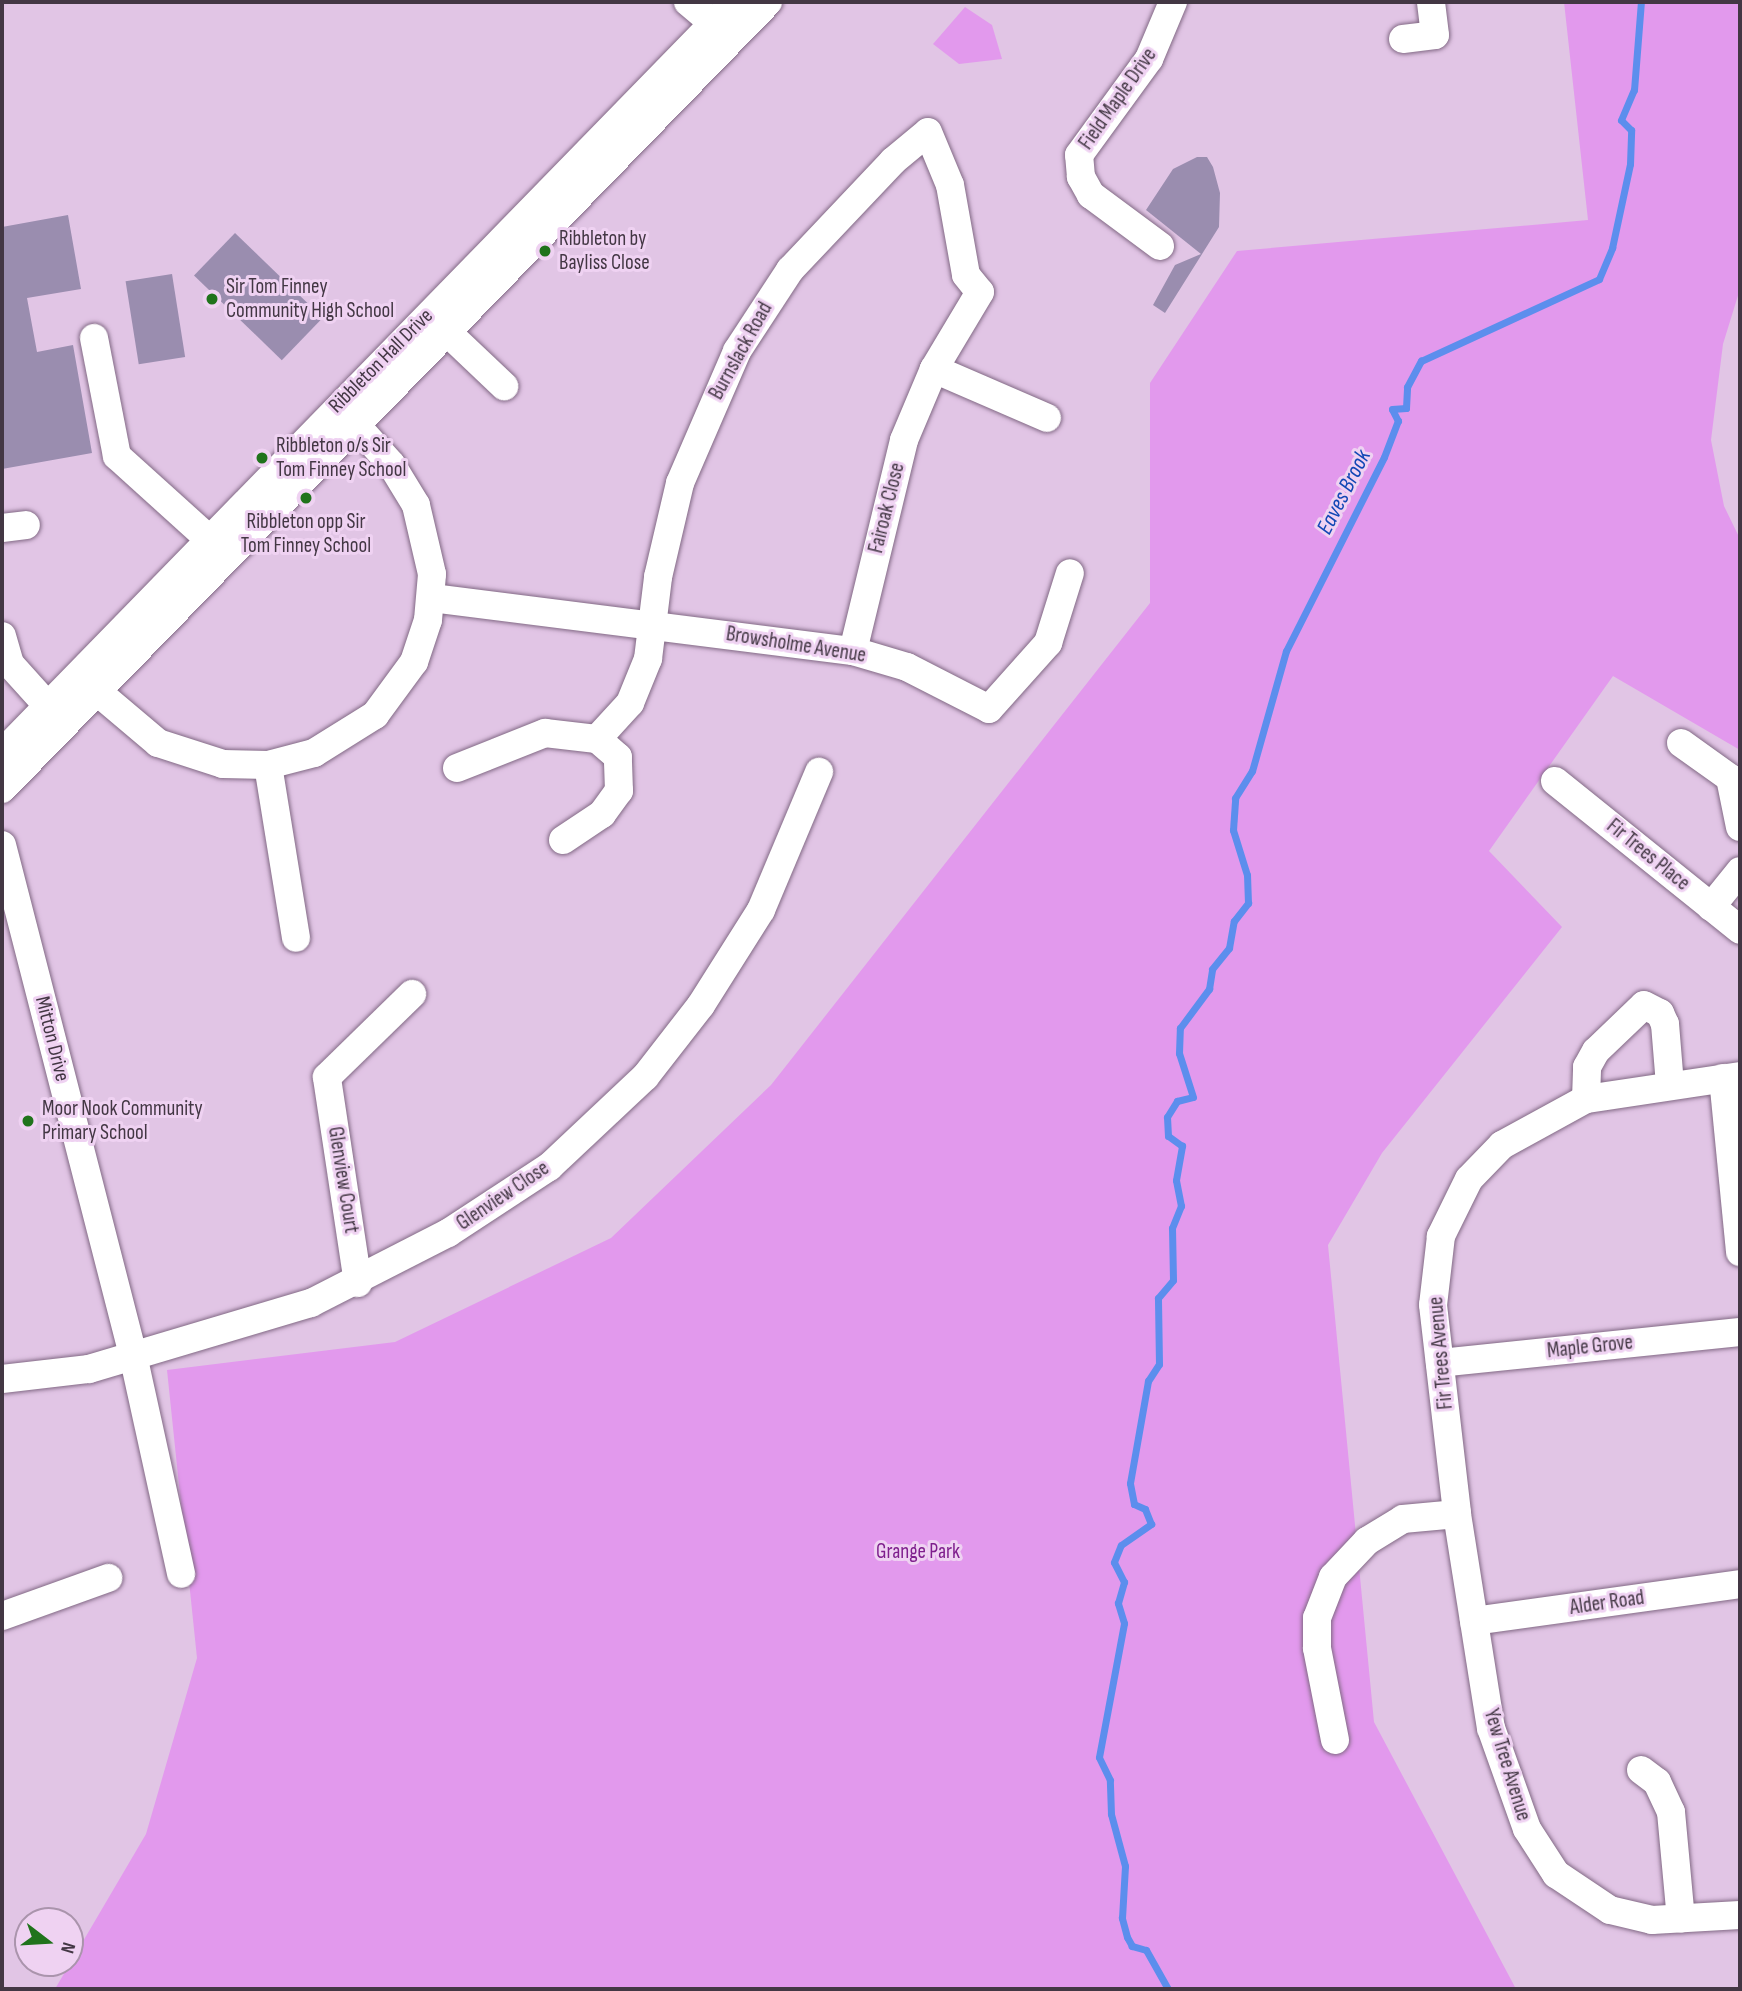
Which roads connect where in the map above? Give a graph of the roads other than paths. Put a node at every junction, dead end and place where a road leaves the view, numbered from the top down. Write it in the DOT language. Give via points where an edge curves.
graph roads {
  1 [pos="688,2"];
  2 [pos="734,2"];
  3 [pos="768,2"];
  4 [pos="1173,2"];
  5 [pos="1431,2"];
  6 [pos="713,23"];
  7 [pos="1403,39"];
  8 [pos="691,64"];
  9 [pos="928,132"];
  10 [pos="1160,246"];
  11 [pos="447,332"];
  12 [pos="94,338"];
  13 [pos="933,369"];
  14 [pos="505,387"];
  15 [pos="337,405"];
  16 [pos="1047,418"];
  17 [pos="359,426"];
  18 [pos="208,537"];
  19 [pos="231,559"];
  20 [pos="1070,573"];
  21 [pos="432,598"];
  22 [pos="652,625"];
  23 [pos="2,636"];
  24 [pos="853,651"];
  25 [pos="78,675"];
  26 [pos="99,693"];
  27 [pos="47,705"];
  28 [pos="597,739"];
  29 [pos="1681,743"];
  30 [pos="2,753"];
  31 [pos="268,765"];
  32 [pos="457,768"];
  33 [pos="819,772"];
  34 [pos="1555,781"];
  35 [pos="2,789"];
  36 [pos="1740,827"];
  37 [pos="562,840"];
  38 [pos="2,845"];
  39 [pos="1740,871"];
  40 [pos="1712,907"];
  41 [pos="1740,930"];
  42 [pos="296,937"];
  43 [pos="412,994"];
  44 [pos="1731,1077"];
  45 [pos="1670,1085"];
  46 [pos="1586,1099"];
  47 [pos="1740,1252"];
  48 [pos="358,1283"];
  49 [pos="1740,1332"];
  50 [pos="133,1355"];
  51 [pos="1440,1363"];
  52 [pos="2,1379"];
  53 [pos="1457,1514"];
  54 [pos="181,1574"];
  55 [pos="108,1578"];
  56 [pos="1740,1584"];
  57 [pos="2,1616"];
  58 [pos="1474,1621"];
  59 [pos="1335,1740"];
  60 [pos="1641,1770"];
  61 [pos="1740,1915"];
  62 [pos="1681,1919"];
  1 -- 6 [label="street"];
  2 -- 6 [label="street, Ribbleton Hall Drive"];
  3 -- 8 [label="street, Ribbleton Hall Drive"];
  4 -- 10 [label="street, Field Maple Drive" via="1149,59 1079,155 1080,177 1091,195"];
  5 -- 7 [label="street" via="1436,35"];
  6 -- 8 [label="street, Ribbleton Hall Drive"];
  8 -- 11 [label="street, Ribbleton Hall Drive"];
  8 -- 15 [label="street, Ribbleton Hall Drive"];
  9 -- 13 [label="street, Fairoak Close" via="950,185 966,275 980,292"];
  9 -- 22 [label="street, Burnslack Road" via="893,161 790,271 737,351 680,483"];
  11 -- 14 [label="street, Ribbleton Hall Drive"];
  11 -- 17 [label="street, Ribbleton Hall Drive"];
  12 -- 18 [label="street" via="117,456"];
  13 -- 16 [label="street"];
  13 -- 24 [label="street, Fairoak Close" via="904,440"];
  15 -- 17 [label="street"];
  15 -- 18 [label="street, Ribbleton Hall Drive"];
  17 -- 19 [label="street, Ribbleton Hall Drive"];
  17 -- 21 [label="street" via="416,505 430,551"];
  18 -- 19 [label="street"];
  18 -- 25 [label="street, Ribbleton Hall Drive"];
  19 -- 26 [label="street, Ribbleton Hall Drive"];
  20 -- 24 [label="street, Browsholme Avenue" via="1048,643 989,709 907,667"];
  21 -- 22 [label="street, Browsholme Avenue"];
  21 -- 31 [label="street" via="414,662 375,715 314,753"];
  22 -- 24 [label="street, Browsholme Avenue"];
  22 -- 28 [label="street, Burnslack Road" via="648,659 630,703"];
  23 -- 27 [label="street" via="10,664"];
  25 -- 26 [label="street"];
  25 -- 27 [label="street, Ribbleton Hall Drive"];
  26 -- 31 [label="street" via="139,730 178,752 223,764"];
  26 -- 35 [label="street, Ribbleton Hall Drive"];
  27 -- 30 [label="street, Ribbleton Hall Drive"];
  28 -- 32 [label="street" via="545,733"];
  28 -- 37 [label="street" via="618,757 619,791 602,814"];
  29 -- 36 [label="street" via="1730,778"];
  31 -- 42 [label="street"];
  33 -- 48 [label="street, Glenview Close" via="761,910 701,1005 645,1077 579,1141 516,1190"];
  34 -- 40 [label="street, Fir Trees Place"];
  38 -- 50 [label="street, Mitton Drive"];
  39 -- 40 [label="street"];
  40 -- 41 [label="street, Fir Trees Place"];
  43 -- 48 [label="street, Glenview Court" via="327,1077"];
  44 -- 45 [label="street, Fir Trees Avenue"];
  44 -- 47 [label="street"];
  45 -- 46 [label="street, Fir Trees Avenue"];
  45 -- 46 [label="street" via="1665,1024 1660,1013 1644,1005 1595,1051 1587,1067"];
  46 -- 51 [label="street, Fir Trees Avenue" via="1502,1145 1469,1179 1441,1236 1433,1305"];
  48 -- 50 [label="street, Glenview Close" via="312,1303"];
  49 -- 51 [label="street, Maple Grove"];
  50 -- 52 [label="street, Glenview Close" via="89,1369"];
  50 -- 54 [label="street, Mitton Drive"];
  51 -- 53 [label="street, Fir Trees Avenue"];
  53 -- 58 [label="street, Fir Trees Avenue"];
  53 -- 59 [label="street" via="1403,1519 1367,1541 1333,1577 1317,1618 1317,1648"];
  55 -- 57 [label="street"];
  56 -- 58 [label="street, Alder Road"];
  58 -- 62 [label="street, Yew Tree Avenue" via="1491,1728 1527,1829 1556,1874 1610,1910 1653,1920"];
  60 -- 62 [label="street" via="1657,1783 1671,1812"];
  61 -- 62 [label="street, Yew Tree Avenue"];
}
